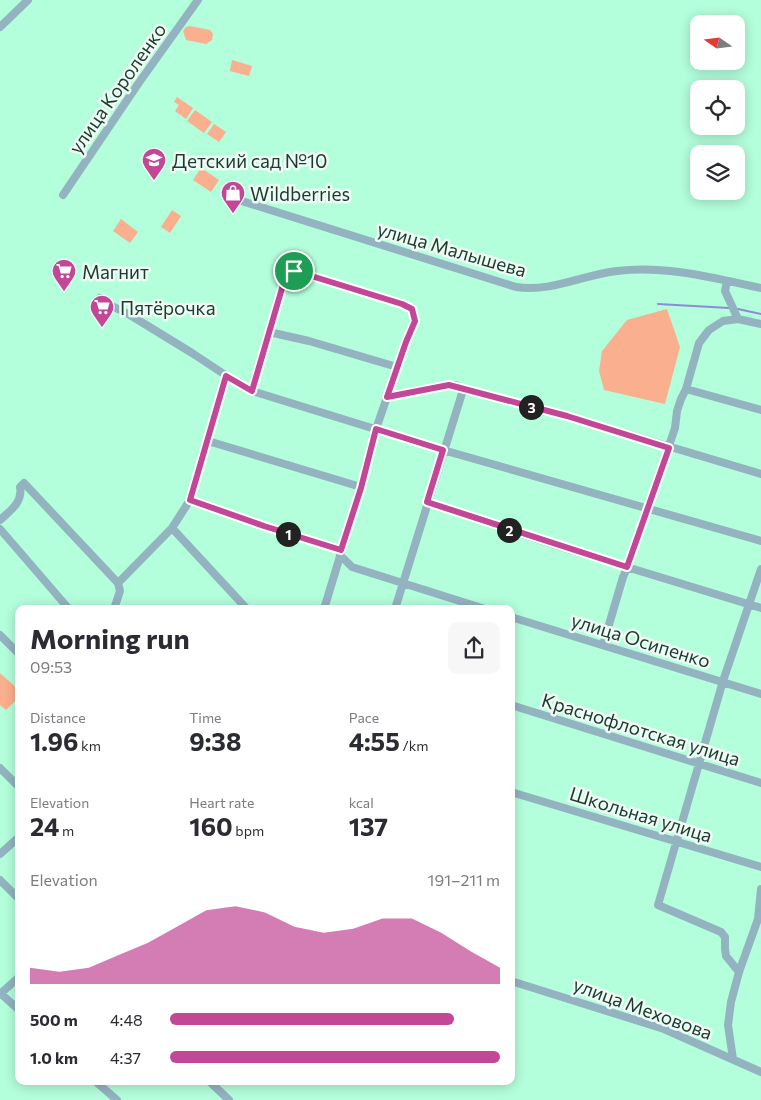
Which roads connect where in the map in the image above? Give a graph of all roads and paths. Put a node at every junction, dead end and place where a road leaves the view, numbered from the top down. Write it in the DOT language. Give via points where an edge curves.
graph roads {
  1 [pos="28,0"];
  2 [pos="198,0"];
  3 [pos="0,27"];
  4 [pos="63,195"];
  5 [pos="232,198"];
  6 [pos="727,281"];
  7 [pos="761,288"];
  8 [pos="100,298"];
  9 [pos="738,319"];
  10 [pos="761,324"];
  11 [pos="269,332"];
  12 [pos="397,366"];
  13 [pos="226,376"];
  14 [pos="686,389"];
  15 [pos="463,390"];
  16 [pos="252,391"];
  17 [pos="387,397"];
  18 [pos="761,410"];
  19 [pos="376,429"];
  20 [pos="208,440"];
  21 [pos="669,448"];
  22 [pos="443,450"];
  23 [pos="761,474"];
  24 [pos="361,488"];
  25 [pos="190,500"];
  26 [pos="427,502"];
  27 [pos="647,508"];
  28 [pos="0,520"];
  29 [pos="172,528"];
  30 [pos="0,529"];
  31 [pos="761,541"];
  32 [pos="341,552"];
  33 [pos="627,567"];
  34 [pos="761,569"];
  35 [pos="403,582"];
  36 [pos="118,583"];
  37 [pos="748,604"];
  38 [pos="66,605"];
  39 [pos="115,605"];
  40 [pos="243,605"];
  41 [pos="325,605"];
  42 [pos="396,605"];
  43 [pos="473,605"];
  44 [pos="761,608"];
  45 [pos="515,618"];
  46 [pos="0,635"];
  47 [pos="603,645"];
  48 [pos="15,650"];
  49 [pos="723,682"];
  50 [pos="761,694"];
  51 [pos="515,706"];
  52 [pos="700,764"];
  53 [pos="0,768"];
  54 [pos="15,783"];
  55 [pos="761,783"];
  56 [pos="515,793"];
  57 [pos="15,840"];
  58 [pos="676,841"];
  59 [pos="0,854"];
  60 [pos="761,867"];
  61 [pos="0,880"];
  62 [pos="761,888"];
  63 [pos="15,895"];
  64 [pos="739,972"];
  65 [pos="15,980"];
  66 [pos="515,982"];
  67 [pos="0,993"];
  68 [pos="15,1006"];
  69 [pos="733,1059"];
  70 [pos="761,1072"];
  71 [pos="100,1085"];
  72 [pos="213,1085"];
  73 [pos="118,1100"];
  74 [pos="229,1100"];
  1 -- 3 [label="street"];
  2 -- 4 [label="street, улица Короленко"];
  5 -- 6 [label="street, улица Малышева" via="516,287 542,288 616,271 640,270 696,274"];
  6 -- 7 [label="street, улица Малышева"];
  6 -- 9 [label="street" via="726,291"];
  8 -- 13 [label="street"];
  9 -- 10 [label="street"];
  9 -- 14 [label="street" via="723,320 699,343"];
  11 -- 12 [label="street" via="309,340"];
  11 -- 12 [label="street" via="285,278 294,271 412,309 415,321"];
  11 -- 16 [label="street"];
  12 -- 17 [label="street"];
  13 -- 16 [label="street"];
  13 -- 20 [label="street"];
  14 -- 18 [label="street"];
  14 -- 21 [label="street"];
  15 -- 17 [label="street" via="449,385"];
  15 -- 21 [label="street" via="567,416"];
  15 -- 22 [label="street"];
  16 -- 19 [label="street"];
  17 -- 19 [label="street"];
  19 -- 22 [label="street"];
  19 -- 24 [label="street"];
  20 -- 24 [label="street"];
  20 -- 25 [label="street"];
  21 -- 23 [label="street"];
  21 -- 27 [label="street"];
  22 -- 26 [label="street"];
  22 -- 27 [label="street"];
  24 -- 32 [label="street"];
  25 -- 29 [label="street"];
  25 -- 32 [label="street"];
  26 -- 33 [label="street"];
  26 -- 35 [label="street"];
  27 -- 31 [label="street"];
  27 -- 33 [label="street"];
  28 -- 36 [label="street" via="16,505 24,483"];
  29 -- 36 [label="street"];
  29 -- 40 [label="street"];
  30 -- 38 [label="street"];
  32 -- 35 [label="street" via="352,567"];
  32 -- 41 [label="street"];
  33 -- 37 [label="street"];
  33 -- 47 [label="street"];
  34 -- 37 [label="street"];
  35 -- 42 [label="street"];
  35 -- 43 [label="street"];
  36 -- 39 [label="street" via="120,591"];
  37 -- 44 [label="street"];
  37 -- 49 [label="street"];
  45 -- 47 [label="street, улица Осипенко"];
  46 -- 48 [label="street"];
  47 -- 49 [label="street, улица Осипенко"];
  49 -- 50 [label="street, улица Осипенко"];
  49 -- 52 [label="street"];
  51 -- 52 [label="street, Краснофлотская улица"];
  52 -- 55 [label="street, Краснофлотская улица"];
  52 -- 58 [label="street"];
  53 -- 54 [label="street"];
  56 -- 58 [label="street, Школьная улица"];
  57 -- 59 [label="street"];
  58 -- 60 [label="street, Школьная улица"];
  58 -- 64 [label="street" via="658,905 721,932 725,937 726,956"];
  61 -- 63 [label="street"];
  62 -- 64 [label="street" via="758,919"];
  64 -- 69 [label="street" via="728,1025"];
  65 -- 67 [label="street"];
  66 -- 69 [label="street, улица Меховова" via="664,1029"];
  67 -- 68 [label="street"];
  69 -- 70 [label="street, улица Меховова"];
  71 -- 73 [label="street"];
  72 -- 74 [label="street"];
}
